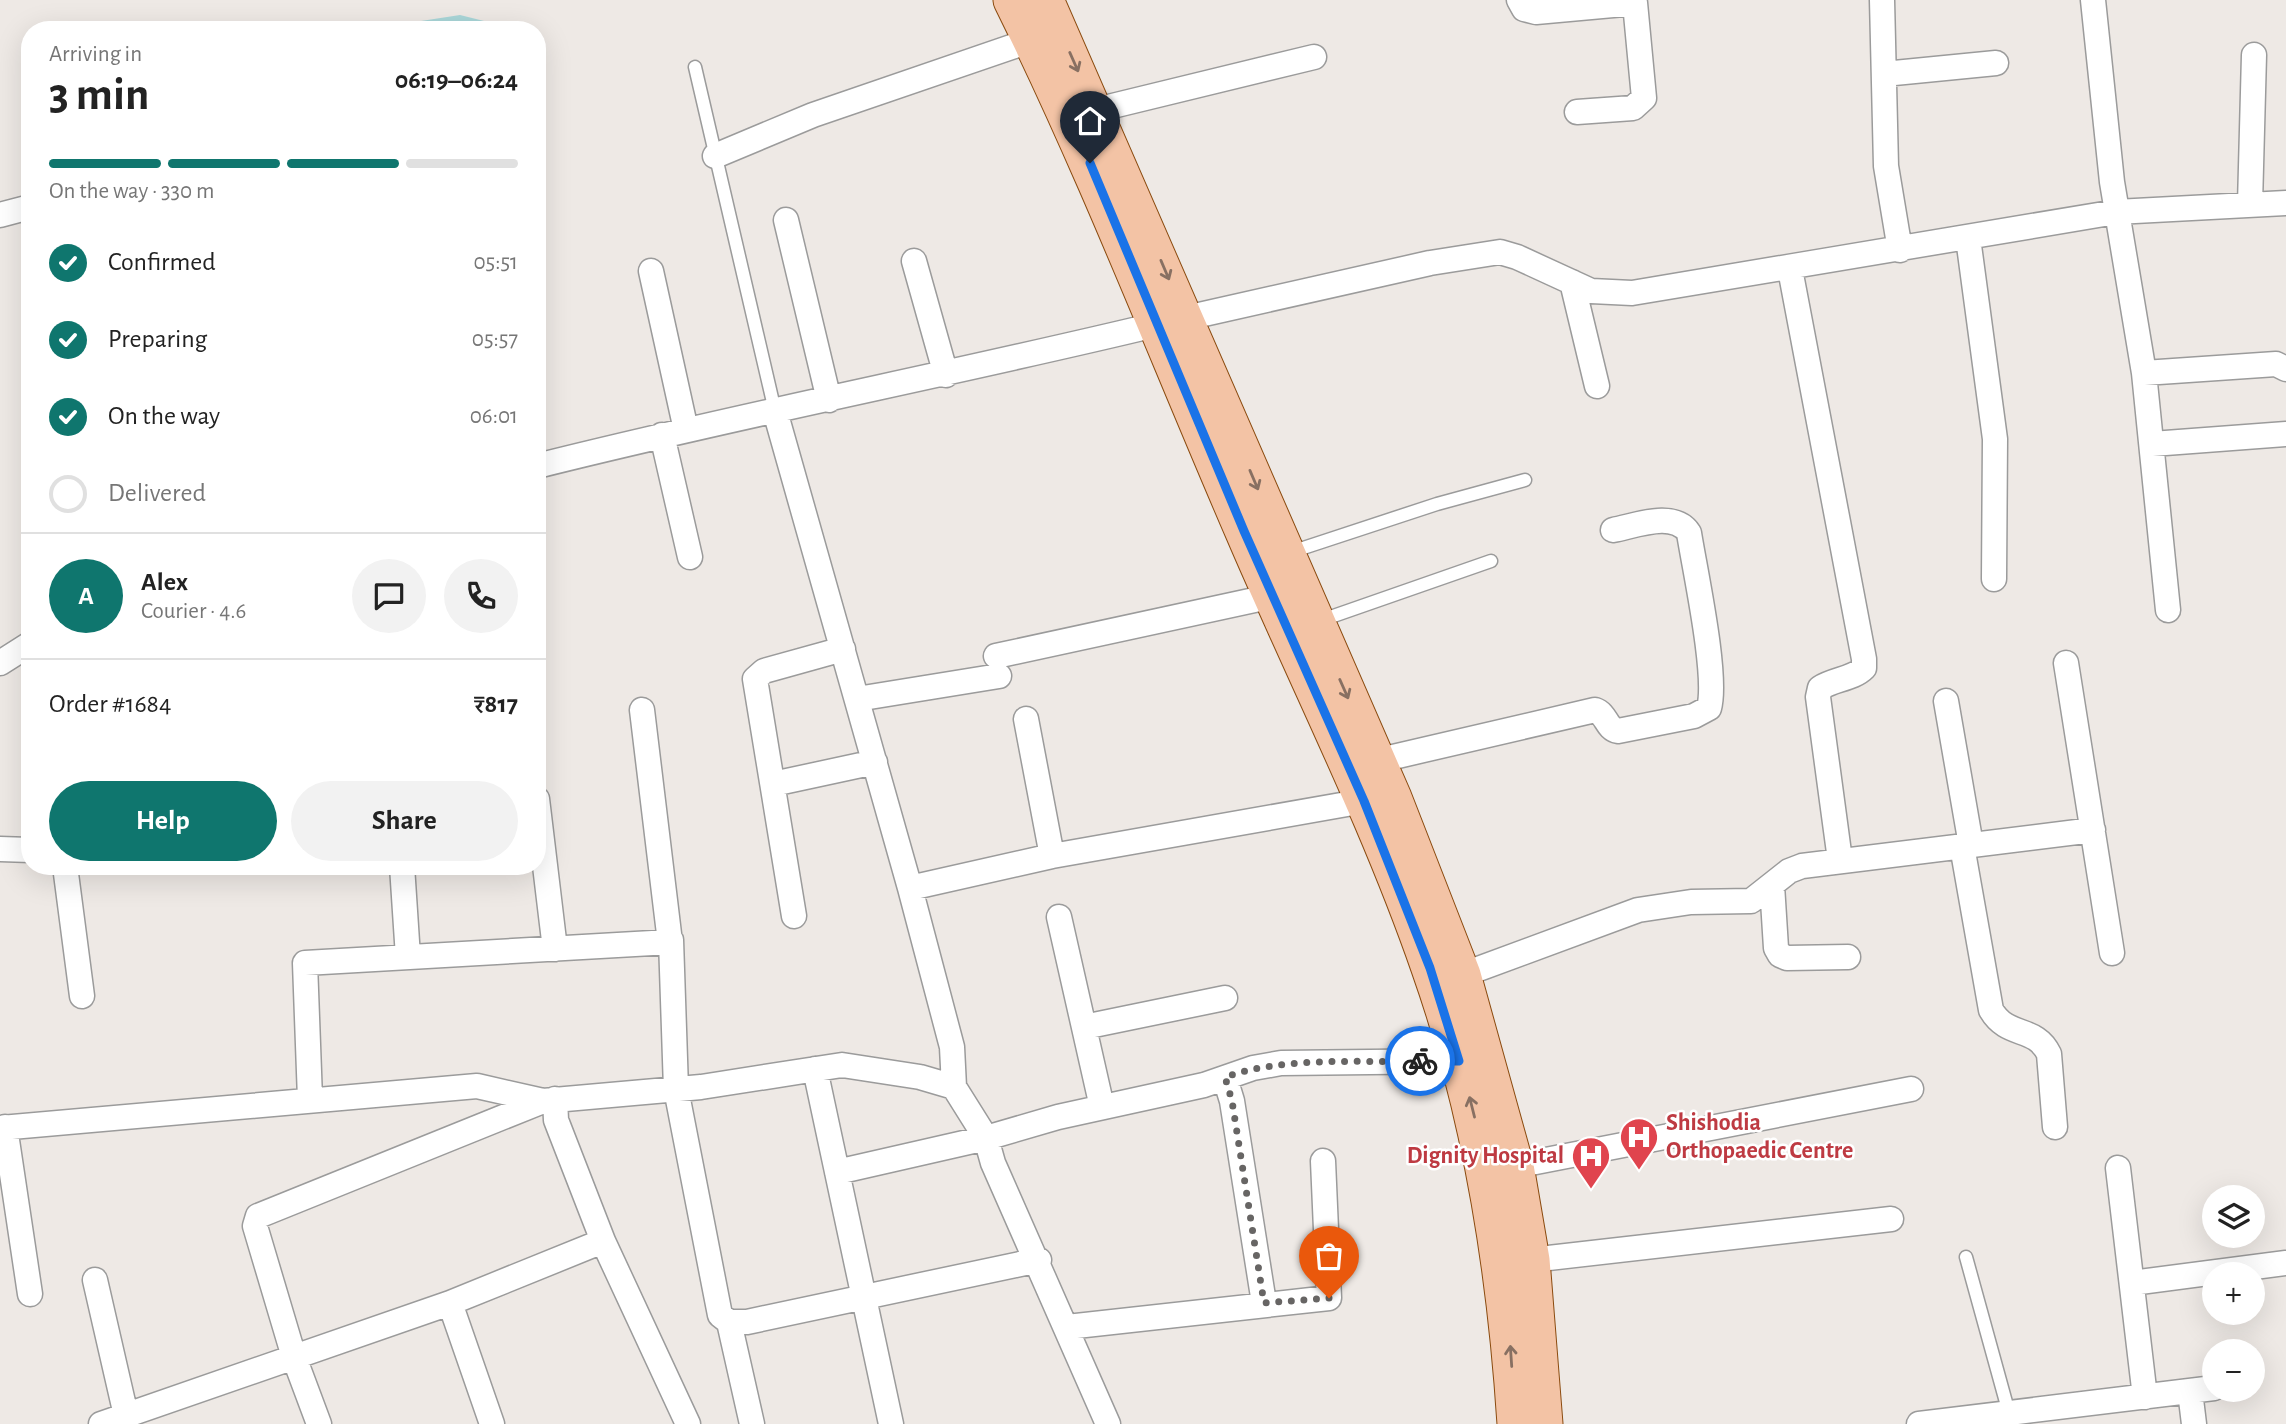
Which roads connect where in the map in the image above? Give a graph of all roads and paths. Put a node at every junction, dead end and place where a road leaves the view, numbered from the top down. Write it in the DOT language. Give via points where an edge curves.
graph roads {
  1 [pos="1012,0"];
  2 [pos="1045,0"];
  3 [pos="1519,0"];
  4 [pos="1882,0"];
  5 [pos="2093,0"];
  6 [pos="1640,1"];
  7 [pos="1032,40"];
  8 [pos="2254,55"];
  9 [pos="1314,57"];
  10 [pos="1996,63"];
  11 [pos="695,67"];
  12 [pos="1884,74"];
  13 [pos="1096,110"];
  14 [pos="1577,112"];
  15 [pos="715,156"];
  16 [pos="2286,203"];
  17 [pos="2250,204"];
  18 [pos="21,209"];
  19 [pos="2116,212"];
  20 [pos="0,215"];
  21 [pos="786,220"];
  22 [pos="1968,238"];
  23 [pos="1900,250"];
  24 [pos="914,261"];
  25 [pos="1790,269"];
  26 [pos="651,271"];
  27 [pos="1572,282"];
  28 [pos="1172,321"];
  29 [pos="2286,369"];
  30 [pos="2144,373"];
  31 [pos="946,375"];
  32 [pos="1597,386"];
  33 [pos="829,400"];
  34 [pos="775,411"];
  35 [pos="674,433"];
  36 [pos="2286,434"];
  37 [pos="2152,444"];
  38 [pos="546,464"];
  39 [pos="1525,480"];
  40 [pos="1613,530"];
  41 [pos="1285,554"];
  42 [pos="690,557"];
  43 [pos="1491,561"];
  44 [pos="1994,579"];
  45 [pos="1273,596"];
  46 [pos="2168,610"];
  47 [pos="1315,623"];
  48 [pos="842,649"];
  49 [pos="21,650"];
  50 [pos="0,663"];
  51 [pos="2066,663"];
  52 [pos="857,699"];
  53 [pos="1946,701"];
  54 [pos="642,710"];
  55 [pos="1026,719"];
  56 [pos="1376,761"];
  57 [pos="874,762"];
  58 [pos="773,784"];
  59 [pos="1364,801"];
  60 [pos="2093,830"];
  61 [pos="1966,845"];
  62 [pos="0,849"];
  63 [pos="21,850"];
  64 [pos="1052,856"];
  65 [pos="1840,860"];
  66 [pos="546,874"];
  67 [pos="66,875"];
  68 [pos="403,875"];
  69 [pos="1772,885"];
  70 [pos="910,888"];
  71 [pos="794,916"];
  72 [pos="1059,917"];
  73 [pos="671,940"];
  74 [pos="555,950"];
  75 [pos="2112,953"];
  76 [pos="408,957"];
  77 [pos="1849,957"];
  78 [pos="1462,975"];
  79 [pos="82,996"];
  80 [pos="1225,998"];
  81 [pos="1084,1027"];
  82 [pos="1459,1061"];
  83 [pos="815,1069"];
  84 [pos="1225,1077"];
  85 [pos="954,1087"];
  86 [pos="676,1089"];
  87 [pos="1911,1089"];
  88 [pos="310,1099"];
  89 [pos="549,1100"];
  90 [pos="1102,1107"];
  91 [pos="2055,1126"];
  92 [pos="2,1128"];
  93 [pos="986,1138"];
  94 [pos="1324,1161"];
  95 [pos="1515,1166"];
  96 [pos="2118,1168"];
  97 [pos="836,1172"];
  98 [pos="1891,1219"];
  99 [pos="603,1241"];
  100 [pos="1966,1257"];
  101 [pos="1039,1260"];
  102 [pos="1531,1260"];
  103 [pos="2286,1263"];
  104 [pos="95,1280"];
  105 [pos="2132,1283"];
  106 [pos="30,1294"];
  107 [pos="863,1297"];
  108 [pos="450,1303"];
  109 [pos="1264,1303"];
  110 [pos="729,1322"];
  111 [pos="1067,1328"];
  112 [pos="294,1357"];
  113 [pos="2202,1390"];
  114 [pos="2146,1397"];
  115 [pos="2008,1413"];
  116 [pos="2037,1417"];
  117 [pos="127,1419"];
  118 [pos="101,1424"];
  119 [pos="318,1424"];
  120 [pos="492,1424"];
  121 [pos="688,1424"];
  122 [pos="752,1424"];
  123 [pos="891,1424"];
  124 [pos="1108,1424"];
  125 [pos="1516,1424"];
  126 [pos="1544,1424"];
  127 [pos="1919,1424"];
  128 [pos="2194,1424"];
  1 -- 7 [label="main road"];
  2 -- 13 [label="main road, one-way"];
  3 -- 6 [label="street" via="1524,9 1536,12"];
  4 -- 12 [label="street"];
  5 -- 19 [label="street"];
  6 -- 14 [label="street" via="1644,99 1633,108"];
  7 -- 15 [label="street" via="813,115"];
  7 -- 28 [label="main road"];
  8 -- 17 [label="street"];
  9 -- 13 [label="street"];
  10 -- 12 [label="street"];
  11 -- 15 [label="lane"];
  12 -- 23 [label="street" via="1886,166"];
  13 -- 28 [label="main road, one-way"];
  15 -- 34 [label="lane"];
  16 -- 17 [label="street"];
  17 -- 19 [label="street"];
  18 -- 20 [label="street"];
  19 -- 22 [label="street"];
  19 -- 30 [label="street"];
  21 -- 33 [label="street"];
  22 -- 23 [label="street"];
  22 -- 44 [label="street" via="1995,439"];
  23 -- 25 [label="street"];
  24 -- 31 [label="street"];
  25 -- 27 [label="street" via="1632,293 1591,291"];
  25 -- 65 [label="street" via="1864,659 1858,674 1829,682 1820,688 1818,697"];
  26 -- 35 [label="street"];
  27 -- 28 [label="street" via="1500,252 1430,263"];
  27 -- 32 [label="street"];
  28 -- 31 [label="street"];
  28 -- 41 [label="main road, one-way"];
  28 -- 45 [label="main road"];
  29 -- 30 [label="street" via="2276,364"];
  30 -- 37 [label="street"];
  31 -- 33 [label="street"];
  33 -- 34 [label="street"];
  34 -- 35 [label="street"];
  34 -- 48 [label="street"];
  35 -- 38 [label="street"];
  35 -- 42 [label="street"];
  36 -- 37 [label="street"];
  37 -- 46 [label="street"];
  39 -- 41 [label="lane"];
  40 -- 56 [label="street" via="1667,520 1689,533 1710,670 1709,708 1694,716 1618,731 1595,710"];
  41 -- 47 [label="main road"];
  43 -- 47 [label="lane"];
  45 -- 52 [label="street"];
  45 -- 59 [label="main road"];
  47 -- 56 [label="main road, one-way"];
  48 -- 52 [label="street"];
  48 -- 58 [label="street" via="764,671 755,679"];
  49 -- 50 [label="street"];
  51 -- 60 [label="street"];
  52 -- 57 [label="street"];
  53 -- 61 [label="street"];
  54 -- 73 [label="street"];
  55 -- 64 [label="street"];
  56 -- 78 [label="main road"];
  57 -- 58 [label="street"];
  57 -- 70 [label="street"];
  58 -- 71 [label="street"];
  59 -- 64 [label="street"];
  59 -- 82 [label="main road" via="1430,968"];
  60 -- 61 [label="street"];
  60 -- 75 [label="street"];
  61 -- 65 [label="street"];
  61 -- 91 [label="street" via="1990,1010 2006,1028 2036,1037 2044,1045 2049,1054"];
  62 -- 63 [label="street"];
  64 -- 70 [label="street"];
  65 -- 69 [label="street" via="1789,871"];
  66 -- 74 [label="street"];
  67 -- 79 [label="street"];
  68 -- 76 [label="street"];
  69 -- 77 [label="street" via="1780,955"];
  69 -- 78 [label="street" via="1751,901 1691,902 1638,910"];
  70 -- 85 [label="street" via="952,1047"];
  72 -- 81 [label="street"];
  73 -- 74 [label="street" via="667,944"];
  73 -- 86 [label="street"];
  74 -- 76 [label="street"];
  76 -- 88 [label="street" via="305,963"];
  78 -- 95 [label="main road"];
  80 -- 81 [label="street"];
  81 -- 90 [label="street"];
  82 -- 84 [label="street" via="1281,1063"];
  125 -- 82 [label="main road, one-way" via="1496,1229"];
  83 -- 85 [label="street" via="842,1065"];
  83 -- 86 [label="street"];
  83 -- 97 [label="street"];
  84 -- 90 [label="street"];
  84 -- 109 [label="street"];
  85 -- 93 [label="street"];
  86 -- 89 [label="street"];
  86 -- 110 [label="street" via="720,1315"];
  87 -- 95 [label="street"];
  88 -- 89 [label="street" via="477,1086"];
  88 -- 92 [label="street"];
  89 -- 99 [label="street"];
  89 -- 112 [label="street" via="258,1216 255,1226"];
  90 -- 93 [label="street"];
  92 -- 106 [label="street"];
  93 -- 97 [label="street"];
  93 -- 101 [label="street" via="993,1163"];
  94 -- 109 [label="street" via="1331,1296"];
  95 -- 102 [label="main road"];
  96 -- 105 [label="street"];
  97 -- 107 [label="street"];
  98 -- 102 [label="street"];
  99 -- 108 [label="street"];
  99 -- 121 [label="street"];
  100 -- 115 [label="lane"];
  101 -- 107 [label="street"];
  101 -- 111 [label="street"];
  102 -- 126 [label="main road"];
  103 -- 105 [label="street"];
  104 -- 117 [label="street"];
  105 -- 114 [label="street"];
  107 -- 110 [label="street"];
  107 -- 123 [label="street"];
  108 -- 112 [label="street"];
  108 -- 120 [label="street"];
  109 -- 111 [label="street"];
  110 -- 122 [label="street"];
  111 -- 124 [label="street"];
  112 -- 117 [label="street"];
  112 -- 119 [label="street"];
  113 -- 114 [label="street"];
  113 -- 128 [label="street"];
  114 -- 116 [label="street"];
  115 -- 116 [label="street"];
  115 -- 127 [label="street"];
  117 -- 118 [label="street"];
}
